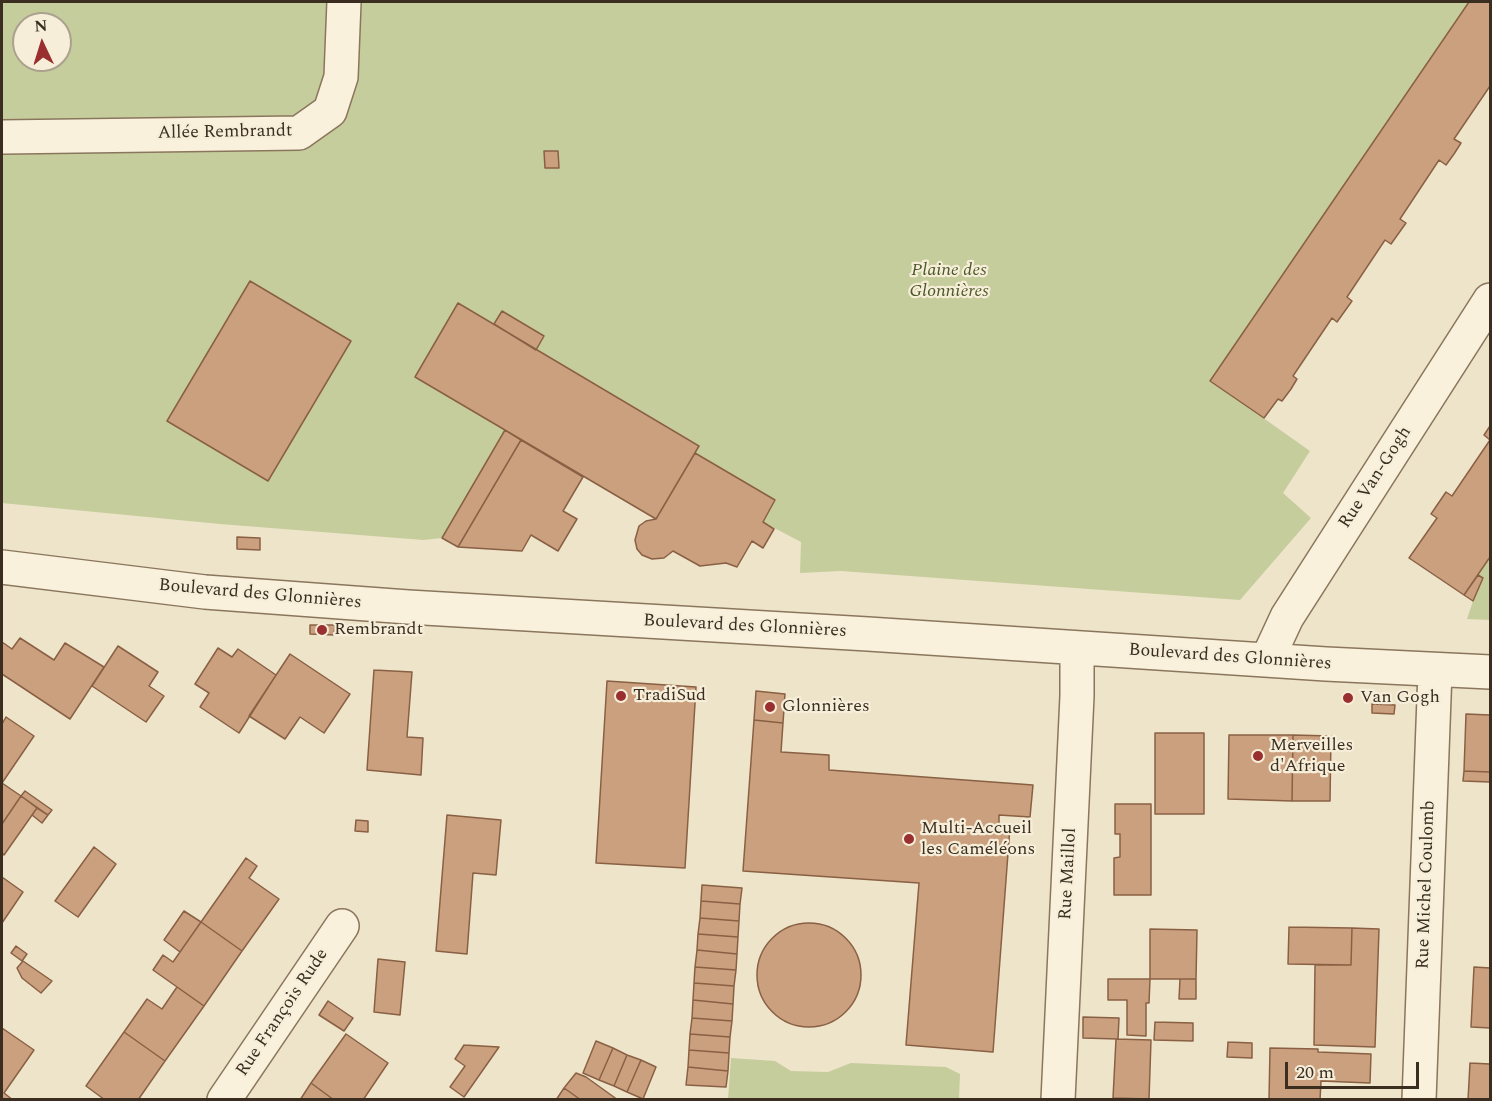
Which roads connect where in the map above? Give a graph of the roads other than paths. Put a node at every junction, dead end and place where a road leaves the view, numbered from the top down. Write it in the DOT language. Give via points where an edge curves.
graph roads {
  1 [pos="344,2"];
  2 [pos="2,137"];
  3 [pos="1491,300"];
  4 [pos="2,567"];
  5 [pos="1077,649"];
  6 [pos="1267,660"];
  7 [pos="1435,671"];
  8 [pos="1491,672"];
  9 [pos="342,926"];
  10 [pos="224,1100"];
  11 [pos="1058,1100"];
  12 [pos="1419,1100"];
  1 -- 2 [label="street, Allée Rembrandt" via="342,70 330,111 299,133"];
  3 -- 6 [label="street, Rue Van-Gogh" via="1287,616"];
  4 -- 5 [label="street, Boulevard des Glonnières" via="204,592"];
  5 -- 6 [label="street, Boulevard des Glonnières"];
  5 -- 11 [label="street, Rue Maillol"];
  6 -- 7 [label="street, Boulevard des Glonnières"];
  7 -- 8 [label="street, Boulevard des Glonnières"];
  7 -- 12 [label="street, Rue Michel Coulomb"];
  9 -- 10 [label="street, Rue François Rude"];
}
